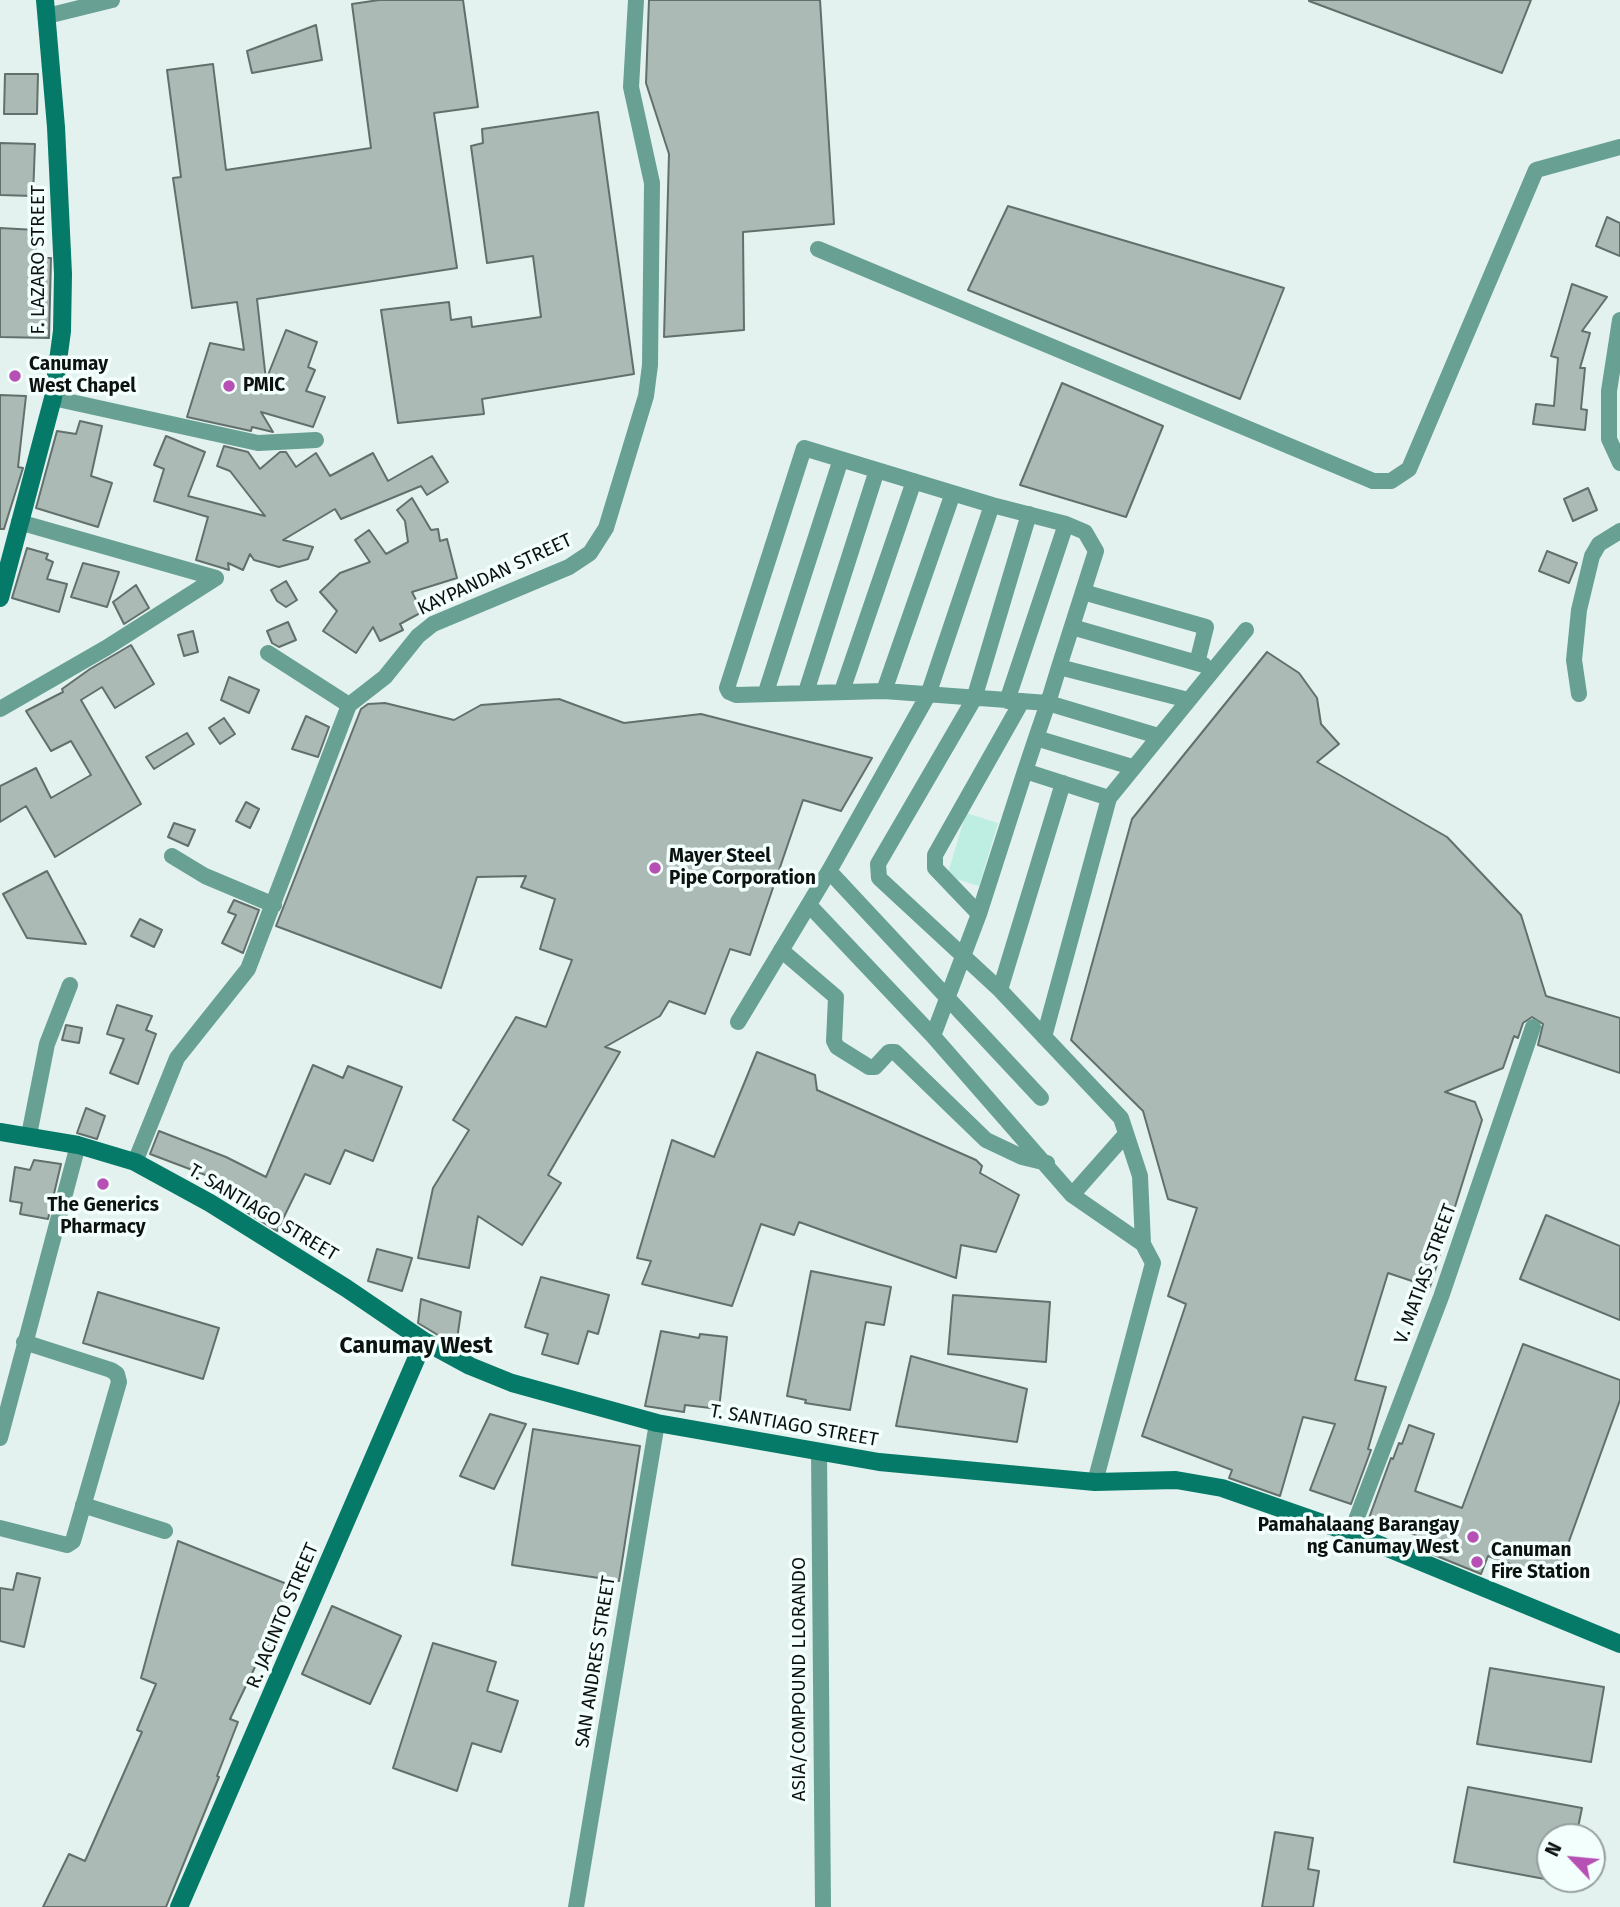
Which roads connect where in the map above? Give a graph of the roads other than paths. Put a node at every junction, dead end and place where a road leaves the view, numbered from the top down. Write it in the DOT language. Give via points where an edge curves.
graph roads {
  1 [pos="112,0"];
  2 [pos="635,0"];
  3 [pos="46,8"];
  4 [pos="1620,147"];
  5 [pos="818,249"];
  6 [pos="1620,320"];
  7 [pos="53,398"];
  8 [pos="316,440"];
  9 [pos="841,459"];
  10 [pos="1620,463"];
  11 [pos="877,470"];
  12 [pos="914,481"];
  13 [pos="953,494"];
  14 [pos="992,505"];
  15 [pos="1029,514"];
  16 [pos="19,522"];
  17 [pos="1066,524"];
  18 [pos="1620,531"];
  19 [pos="6,543"];
  20 [pos="1083,592"];
  21 [pos="0,598"];
  22 [pos="1072,627"];
  23 [pos="1246,630"];
  24 [pos="268,653"];
  25 [pos="1197,663"];
  26 [pos="1059,667"];
  27 [pos="1214,668"];
  28 [pos="842,691"];
  29 [pos="884,691"];
  30 [pos="766,692"];
  31 [pos="806,692"];
  32 [pos="1579,694"];
  33 [pos="928,695"];
  34 [pos="974,699"];
  35 [pos="1188,700"];
  36 [pos="1014,701"];
  37 [pos="1048,703"];
  38 [pos="349,705"];
  39 [pos="0,709"];
  40 [pos="1158,736"];
  41 [pos="1036,738"];
  42 [pos="1132,767"];
  43 [pos="1025,772"];
  44 [pos="1063,783"];
  45 [pos="1109,798"];
  46 [pos="172,856"];
  47 [pos="830,871"];
  48 [pos="274,905"];
  49 [pos="809,905"];
  50 [pos="979,915"];
  51 [pos="782,950"];
  52 [pos="963,958"];
  53 [pos="69,985"];
  54 [pos="1000,990"];
  55 [pos="948,999"];
  56 [pos="738,1022"];
  57 [pos="1533,1027"];
  58 [pos="933,1036"];
  59 [pos="1044,1037"];
  60 [pos="1041,1098"];
  61 [pos="0,1132"];
  62 [pos="1126,1134"];
  63 [pos="29,1135"];
  64 [pos="78,1145"];
  65 [pos="135,1162"];
  66 [pos="1047,1163"];
  67 [pos="1072,1195"];
  68 [pos="1143,1244"];
  69 [pos="424,1340"];
  70 [pos="24,1342"];
  71 [pos="657,1423"];
  72 [pos="0,1438"];
  73 [pos="819,1452"];
  74 [pos="1095,1482"];
  75 [pos="83,1505"];
  76 [pos="0,1528"];
  77 [pos="165,1531"];
  78 [pos="1351,1534"];
  79 [pos="1620,1644"];
  80 [pos="179,1907"];
  81 [pos="576,1907"];
  82 [pos="823,1907"];
  1 -- 3 [label="street"];
  2 -- 38 [label="street, KAYPANDAN STREET" via="631,86 652,183 650,365 646,396 606,528 590,553 569,567 433,624 385,677"];
  3 -- 7 [label="main road, F. LAZARO STREET" via="63,274 62,331"];
  4 -- 5 [label="street" via="1536,170 1409,469 1391,481 1373,481"];
  6 -- 10 [label="street" via="1609,391 1609,439"];
  7 -- 8 [label="street" via="258,443"];
  7 -- 16 [label="main road, F. LAZARO STREET"];
  9 -- 11 [label="street"];
  9 -- 30 [label="street"];
  9 -- 30 [label="street" via="804,448 727,688 736,695"];
  11 -- 12 [label="street"];
  11 -- 31 [label="street"];
  12 -- 13 [label="street"];
  12 -- 28 [label="street"];
  13 -- 14 [label="street"];
  13 -- 29 [label="street"];
  14 -- 15 [label="street"];
  14 -- 33 [label="street"];
  15 -- 17 [label="street"];
  15 -- 34 [label="street"];
  16 -- 19 [label="main road, F. LAZARO STREET"];
  16 -- 39 [label="street" via="216,579"];
  17 -- 20 [label="street" via="1085,532 1096,551"];
  17 -- 36 [label="street"];
  18 -- 32 [label="street" via="1599,544 1592,556 1574,660"];
  19 -- 21 [label="main road, F. LAZARO STREET"];
  20 -- 22 [label="street"];
  20 -- 25 [label="street" via="1206,627"];
  22 -- 25 [label="street"];
  22 -- 26 [label="street"];
  23 -- 27 [label="street"];
  24 -- 38 [label="street"];
  25 -- 27 [label="street"];
  26 -- 35 [label="street"];
  26 -- 37 [label="street"];
  27 -- 35 [label="street"];
  28 -- 29 [label="street"];
  28 -- 31 [label="street"];
  29 -- 33 [label="street"];
  30 -- 31 [label="street"];
  33 -- 34 [label="street"];
  33 -- 47 [label="street"];
  34 -- 36 [label="street"];
  34 -- 52 [label="street" via="878,864 879,877"];
  35 -- 40 [label="street"];
  36 -- 37 [label="street"];
  36 -- 50 [label="street" via="935,855 935,868"];
  37 -- 40 [label="street"];
  37 -- 41 [label="street"];
  38 -- 48 [label="street"];
  40 -- 42 [label="street"];
  41 -- 42 [label="street"];
  41 -- 43 [label="street"];
  42 -- 45 [label="street"];
  43 -- 44 [label="street"];
  43 -- 50 [label="street"];
  44 -- 45 [label="street"];
  44 -- 54 [label="street"];
  45 -- 59 [label="street"];
  46 -- 48 [label="street" via="203,876"];
  47 -- 49 [label="street"];
  47 -- 55 [label="street"];
  48 -- 65 [label="street" via="248,969 177,1058"];
  49 -- 51 [label="street"];
  49 -- 58 [label="street"];
  50 -- 52 [label="street"];
  51 -- 56 [label="street"];
  51 -- 66 [label="street" via="836,998 837,1047 869,1067 895,1052 986,1140"];
  52 -- 54 [label="street"];
  52 -- 55 [label="street"];
  53 -- 63 [label="street" via="47,1044"];
  54 -- 59 [label="street"];
  55 -- 58 [label="street"];
  55 -- 60 [label="street"];
  57 -- 78 [label="street, V. MATIAS STREET" via="1441,1297"];
  58 -- 66 [label="street"];
  59 -- 62 [label="street" via="1121,1118"];
  61 -- 63 [label="main road, T. SANTIAGO STREET"];
  62 -- 67 [label="street"];
  62 -- 68 [label="street" via="1140,1176"];
  63 -- 64 [label="main road, T. SANTIAGO STREET"];
  64 -- 65 [label="main road, T. SANTIAGO STREET"];
  64 -- 70 [label="street"];
  65 -- 69 [label="main road, T. SANTIAGO STREET" via="220,1210"];
  66 -- 67 [label="street"];
  67 -- 68 [label="street"];
  68 -- 74 [label="street" via="1153,1263"];
  69 -- 71 [label="main road, T. SANTIAGO STREET" via="512,1383"];
  69 -- 80 [label="main road, R. JACINTO STREET"];
  70 -- 72 [label="street"];
  70 -- 75 [label="street" via="117,1374 119,1382"];
  71 -- 73 [label="main road, T. SANTIAGO STREET"];
  71 -- 81 [label="street, SAN ANDRES STREET"];
  73 -- 74 [label="main road, T. SANTIAGO STREET"];
  73 -- 82 [label="street, ASIA/COMPOUND LLORANDO"];
  74 -- 78 [label="main road, T. SANTIAGO STREET" via="1176,1480 1222,1488"];
  75 -- 76 [label="street" via="73,1541 67,1545"];
  75 -- 77 [label="street"];
  78 -- 79 [label="main road, T. SANTIAGO STREET"];
}
